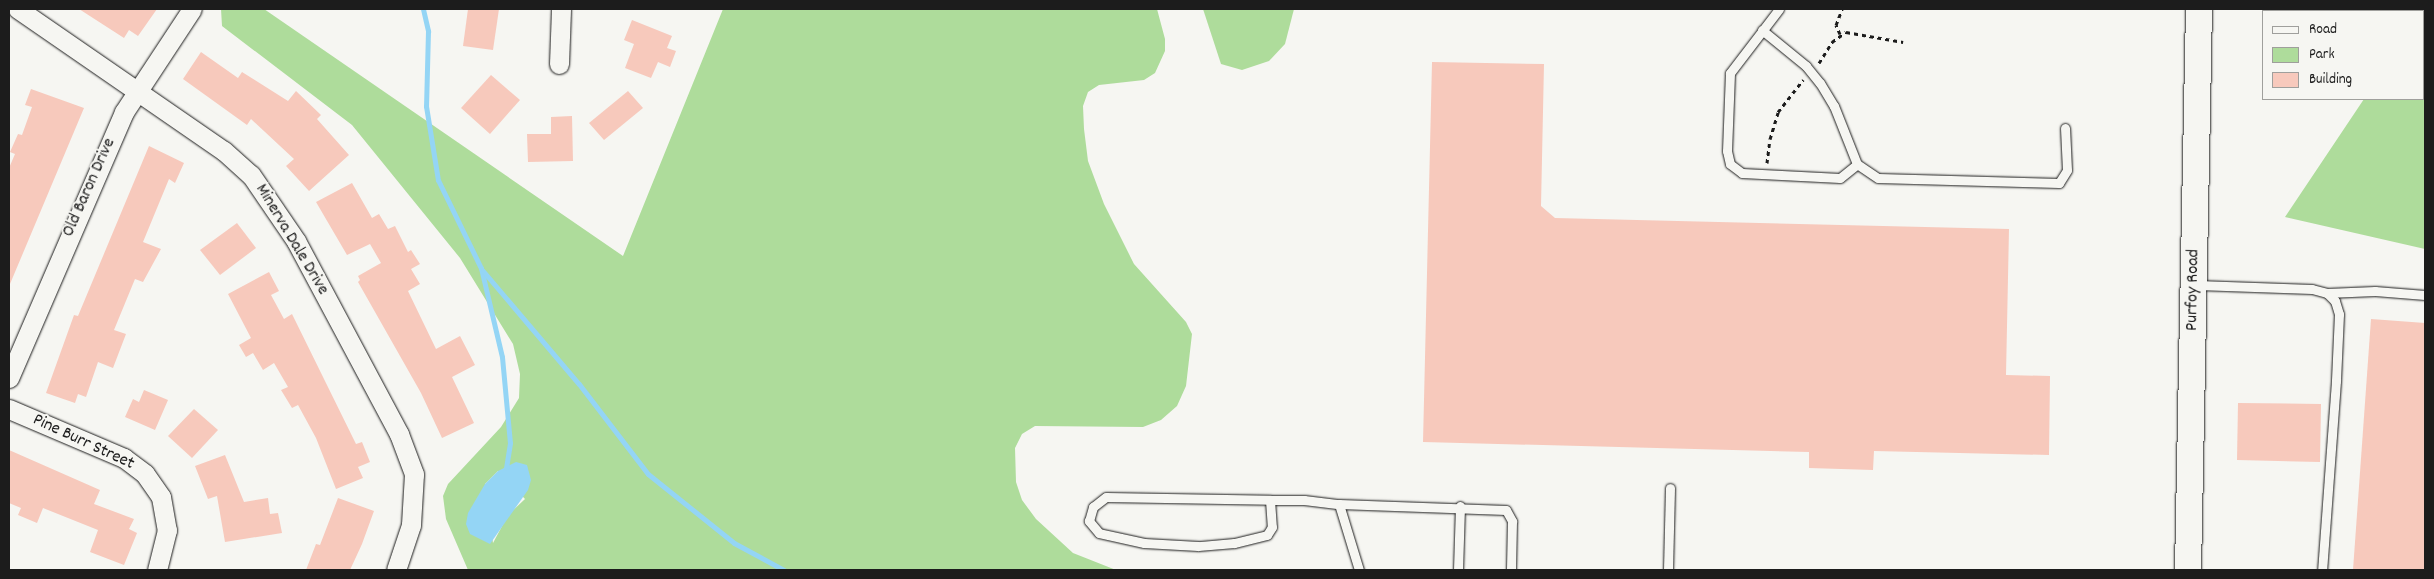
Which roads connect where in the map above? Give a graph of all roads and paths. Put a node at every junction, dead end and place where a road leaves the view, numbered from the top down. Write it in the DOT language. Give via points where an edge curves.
graph roads {
  1 [pos="18,9"];
  2 [pos="192,9"];
  3 [pos="561,9"];
  4 [pos="1779,9"];
  5 [pos="1842,9"];
  6 [pos="2199,9"];
  7 [pos="1762,30"];
  8 [pos="1840,34"];
  9 [pos="1903,42"];
  10 [pos="559,64"];
  11 [pos="1817,66"];
  12 [pos="1804,79"];
  13 [pos="137,91"];
  14 [pos="2065,128"];
  15 [pos="1857,164"];
  16 [pos="1767,166"];
  17 [pos="2194,285"];
  18 [pos="2327,293"];
  19 [pos="2425,296"];
  20 [pos="9,378"];
  21 [pos="9,409"];
  22 [pos="1670,488"];
  23 [pos="1270,500"];
  24 [pos="1339,504"];
  25 [pos="1460,506"];
  26 [pos="158,570"];
  27 [pos="396,570"];
  28 [pos="1359,570"];
  29 [pos="1458,570"];
  30 [pos="1511,570"];
  31 [pos="1668,570"];
  32 [pos="2188,570"];
  33 [pos="2322,570"];
  1 -- 13 [label="street, Minerva Dale Drive"];
  2 -- 13 [label="street, Old Baron Drive"];
  3 -- 10 [label="street"];
  4 -- 7 [label="lane"];
  5 -- 8 [label="path" via="1836,25"];
  6 -- 17 [label="street, Purfoy Road"];
  7 -- 15 [label="lane" via="1820,83 1834,106"];
  7 -- 15 [label="lane" via="1730,73 1727,151 1730,164 1742,173 1758,176 1840,178"];
  8 -- 9 [label="path" via="1854,32"];
  8 -- 11 [label="path"];
  12 -- 16 [label="path" via="1778,112"];
  13 -- 20 [label="street, Old Baron Drive" via="120,121"];
  13 -- 27 [label="street, Minerva Dale Drive" via="192,127 251,175 296,241 399,434 414,474 411,525"];
  14 -- 15 [label="lane" via="2067,170 2059,183 1878,178"];
  17 -- 18 [label="lane" via="2312,289"];
  17 -- 32 [label="street, Purfoy Road"];
  18 -- 19 [label="lane"];
  18 -- 33 [label="lane" via="2339,314"];
  21 -- 26 [label="street, Pine Burr Street" via="124,458 145,474 161,497 167,530"];
  22 -- 31 [label="lane"];
  23 -- 23 [label="lane" via="1106,497 1093,507 1089,521 1099,533 1144,543 1198,546 1234,543 1267,535 1272,527"];
  23 -- 24 [label="lane"];
  24 -- 25 [label="lane"];
  24 -- 28 [label="lane"];
  25 -- 29 [label="lane"];
  25 -- 30 [label="lane" via="1499,507 1511,514"];
}
